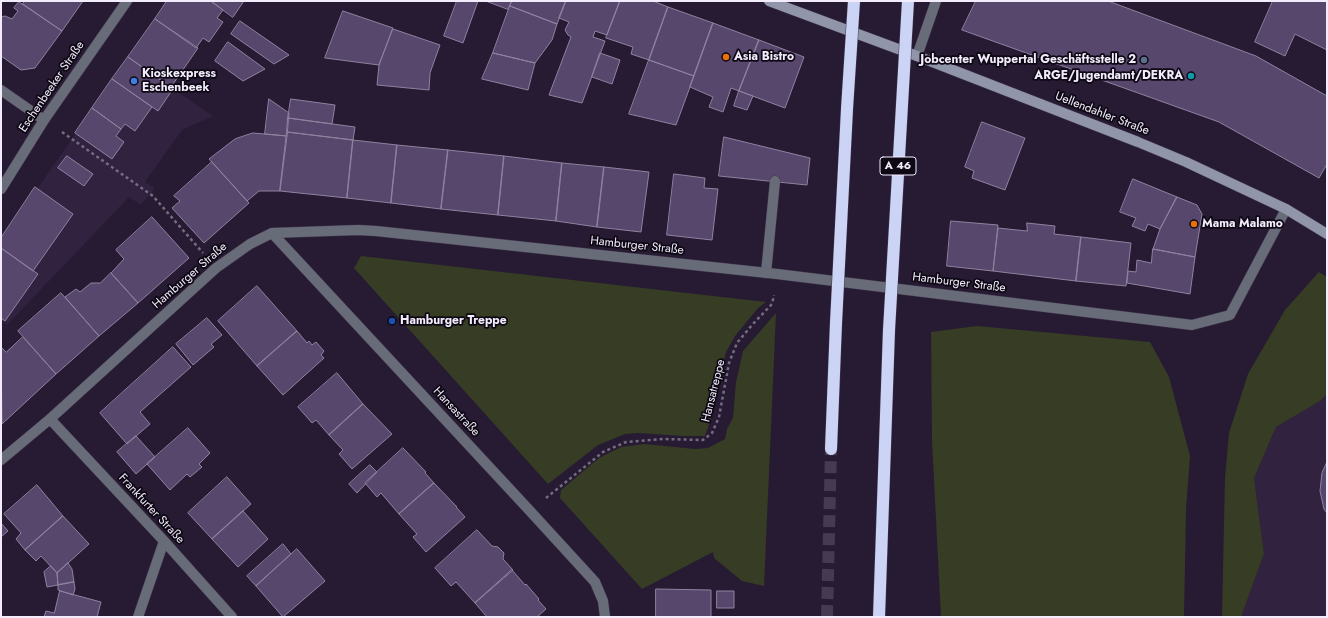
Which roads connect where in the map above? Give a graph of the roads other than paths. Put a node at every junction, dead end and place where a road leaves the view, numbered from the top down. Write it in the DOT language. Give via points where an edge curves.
graph roads {
  1 [pos="127,1"];
  2 [pos="769,1"];
  3 [pos="854,1"];
  4 [pos="908,1"];
  5 [pos="936,1"];
  6 [pos="917,56"];
  7 [pos="1,90"];
  8 [pos="44,120"];
  9 [pos="775,181"];
  10 [pos="1,189"];
  11 [pos="1286,209"];
  12 [pos="272,233"];
  13 [pos="1327,234"];
  14 [pos="766,273"];
  15 [pos="50,419"];
  16 [pos="831,449"];
  17 [pos="1,460"];
  18 [pos="164,541"];
  19 [pos="138,617"];
  20 [pos="232,617"];
  21 [pos="605,617"];
  22 [pos="879,617"];
  1 -- 8 [label="street, Eschenbeeker Straße"];
  2 -- 6 [label="main road, Uellendahler Straße"];
  3 -- 16 [label="highway, bridge"];
  4 -- 22 [label="highway, A 46, bridge" via="889,330"];
  5 -- 6 [label="street"];
  6 -- 11 [label="main road, Uellendahler Straße" via="1145,144"];
  7 -- 8 [label="street"];
  8 -- 10 [label="street, Eschenbeeker Straße"];
  9 -- 14 [label="street"];
  11 -- 13 [label="main road, Uellendahler Straße"];
  11 -- 14 [label="street, Hamburger Straße" via="1230,315 1192,325"];
  12 -- 14 [label="street, Hamburger Straße" via="358,230"];
  12 -- 15 [label="street, Hamburger Straße" via="250,244 216,268"];
  12 -- 21 [label="street, Hansastraße" via="595,582 604,601"];
  15 -- 17 [label="street, Hamburger Straße"];
  15 -- 18 [label="street, Frankfurter Straße"];
  18 -- 19 [label="street"];
  18 -- 20 [label="street, Frankfurter Straße"];
}
